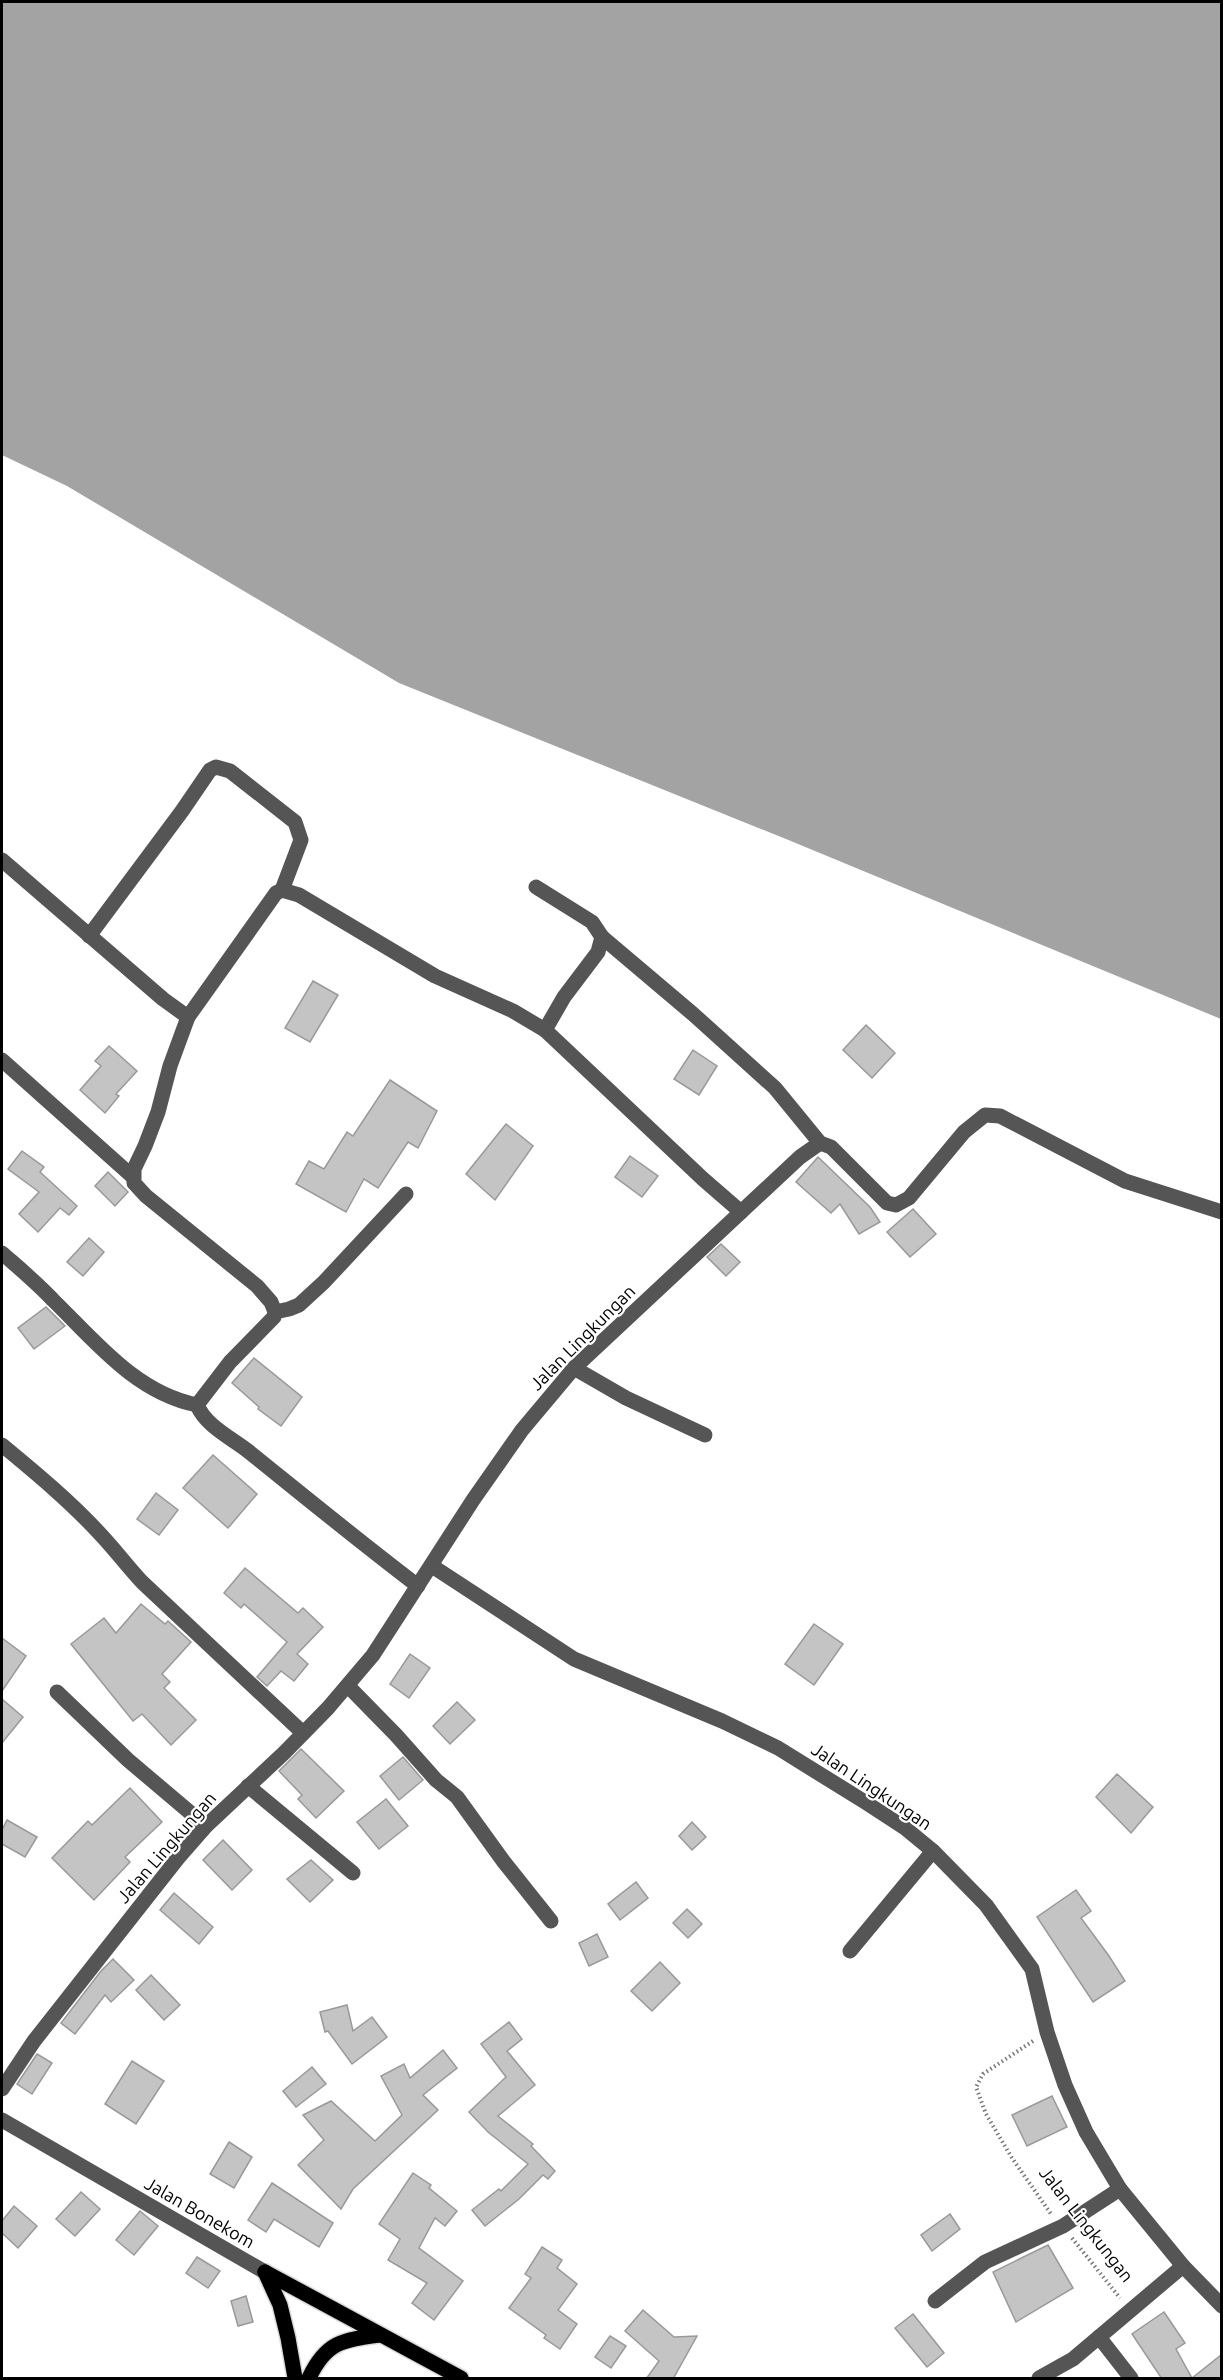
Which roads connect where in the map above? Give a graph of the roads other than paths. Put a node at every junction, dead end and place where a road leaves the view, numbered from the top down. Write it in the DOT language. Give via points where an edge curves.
graph roads {
  1 [pos="2,860"];
  2 [pos="536,887"];
  3 [pos="282,890"];
  4 [pos="89,936"];
  5 [pos="602,937"];
  6 [pos="188,1017"];
  7 [pos="545,1030"];
  8 [pos="2,1060"];
  9 [pos="820,1143"];
  10 [pos="133,1177"];
  11 [pos="406,1194"];
  12 [pos="741,1212"];
  13 [pos="1221,1212"];
  14 [pos="2,1253"];
  15 [pos="275,1312"];
  16 [pos="574,1368"];
  17 [pos="197,1405"];
  18 [pos="705,1435"];
  19 [pos="2,1445"];
  20 [pos="432,1566"];
  21 [pos="418,1586"];
  22 [pos="348,1686"];
  23 [pos="57,1692"];
  24 [pos="303,1732"];
  25 [pos="248,1786"];
  26 [pos="206,1826"];
  27 [pos="933,1851"];
  28 [pos="353,1872"];
  29 [pos="550,1921"];
  30 [pos="850,1951"];
  31 [pos="2,2089"];
  32 [pos="2,2120"];
  33 [pos="1120,2189"];
  34 [pos="1183,2266"];
  35 [pos="265,2272"];
  36 [pos="935,2301"];
  37 [pos="1221,2306"];
  38 [pos="380,2335"];
  39 [pos="1099,2337"];
  40 [pos="294,2379"];
  41 [pos="309,2379"];
  42 [pos="461,2379"];
  43 [pos="1039,2379"];
  44 [pos="1131,2379"];
  1 -- 4 [label="street"];
  2 -- 5 [label="street" via="592,922"];
  3 -- 4 [label="street" via="301,840 295,822 230,771 216,767"];
  3 -- 6 [label="street" via="269,902"];
  3 -- 7 [label="street" via="299,895 435,976"];
  4 -- 6 [label="street"];
  5 -- 7 [label="street" via="598,952"];
  5 -- 9 [label="street" via="775,1088"];
  6 -- 10 [label="street"];
  7 -- 12 [label="street"];
  8 -- 10 [label="street"];
  9 -- 12 [label="street, Jalan Lingkungan"];
  9 -- 13 [label="street" via="831,1147 887,1203 896,1205 909,1198 973,1123 985,1115 1000,1116 1125,1181"];
  10 -- 15 [label="street" via="146,1196 257,1286"];
  11 -- 15 [label="street" via="299,1305"];
  12 -- 16 [label="street, Jalan Lingkungan"];
  14 -- 17 [label="street" via="105,1353 137,1378 172,1398"];
  15 -- 17 [label="street"];
  16 -- 18 [label="street" via="626,1398"];
  16 -- 20 [label="street, Jalan Lingkungan" via="522,1430"];
  17 -- 21 [label="street" via="207,1421"];
  19 -- 24 [label="street" via="87,1521 142,1582"];
  20 -- 21 [label="street, Jalan Lingkungan"];
  20 -- 27 [label="street, Jalan Lingkungan" via="574,1659 778,1748 905,1828"];
  21 -- 22 [label="street, Jalan Lingkungan"];
  22 -- 24 [label="street, Jalan Lingkungan"];
  22 -- 29 [label="street" via="436,1780 457,1797"];
  23 -- 26 [label="street" via="128,1760"];
  24 -- 25 [label="street, Jalan Lingkungan"];
  25 -- 26 [label="street, Jalan Lingkungan"];
  25 -- 28 [label="street"];
  26 -- 31 [label="street, Jalan Lingkungan" via="34,2041"];
  27 -- 30 [label="street"];
  27 -- 33 [label="street, Jalan Lingkungan" via="986,1905 1032,1969 1065,2085 1086,2132"];
  32 -- 35 [label="street, Jalan Bonekom"];
  33 -- 34 [label="street"];
  33 -- 36 [label="street" via="1063,2226 985,2262"];
  34 -- 37 [label="street"];
  34 -- 39 [label="street"];
  35 -- 38 [label="main road, Jalan Bonekom"];
  35 -- 40 [label="main road" via="280,2305"];
  38 -- 41 [label="main road" via="343,2341 327,2349"];
  38 -- 42 [label="main road, Jalan Bonekom"];
  39 -- 43 [label="street"];
  39 -- 44 [label="street"];
}
